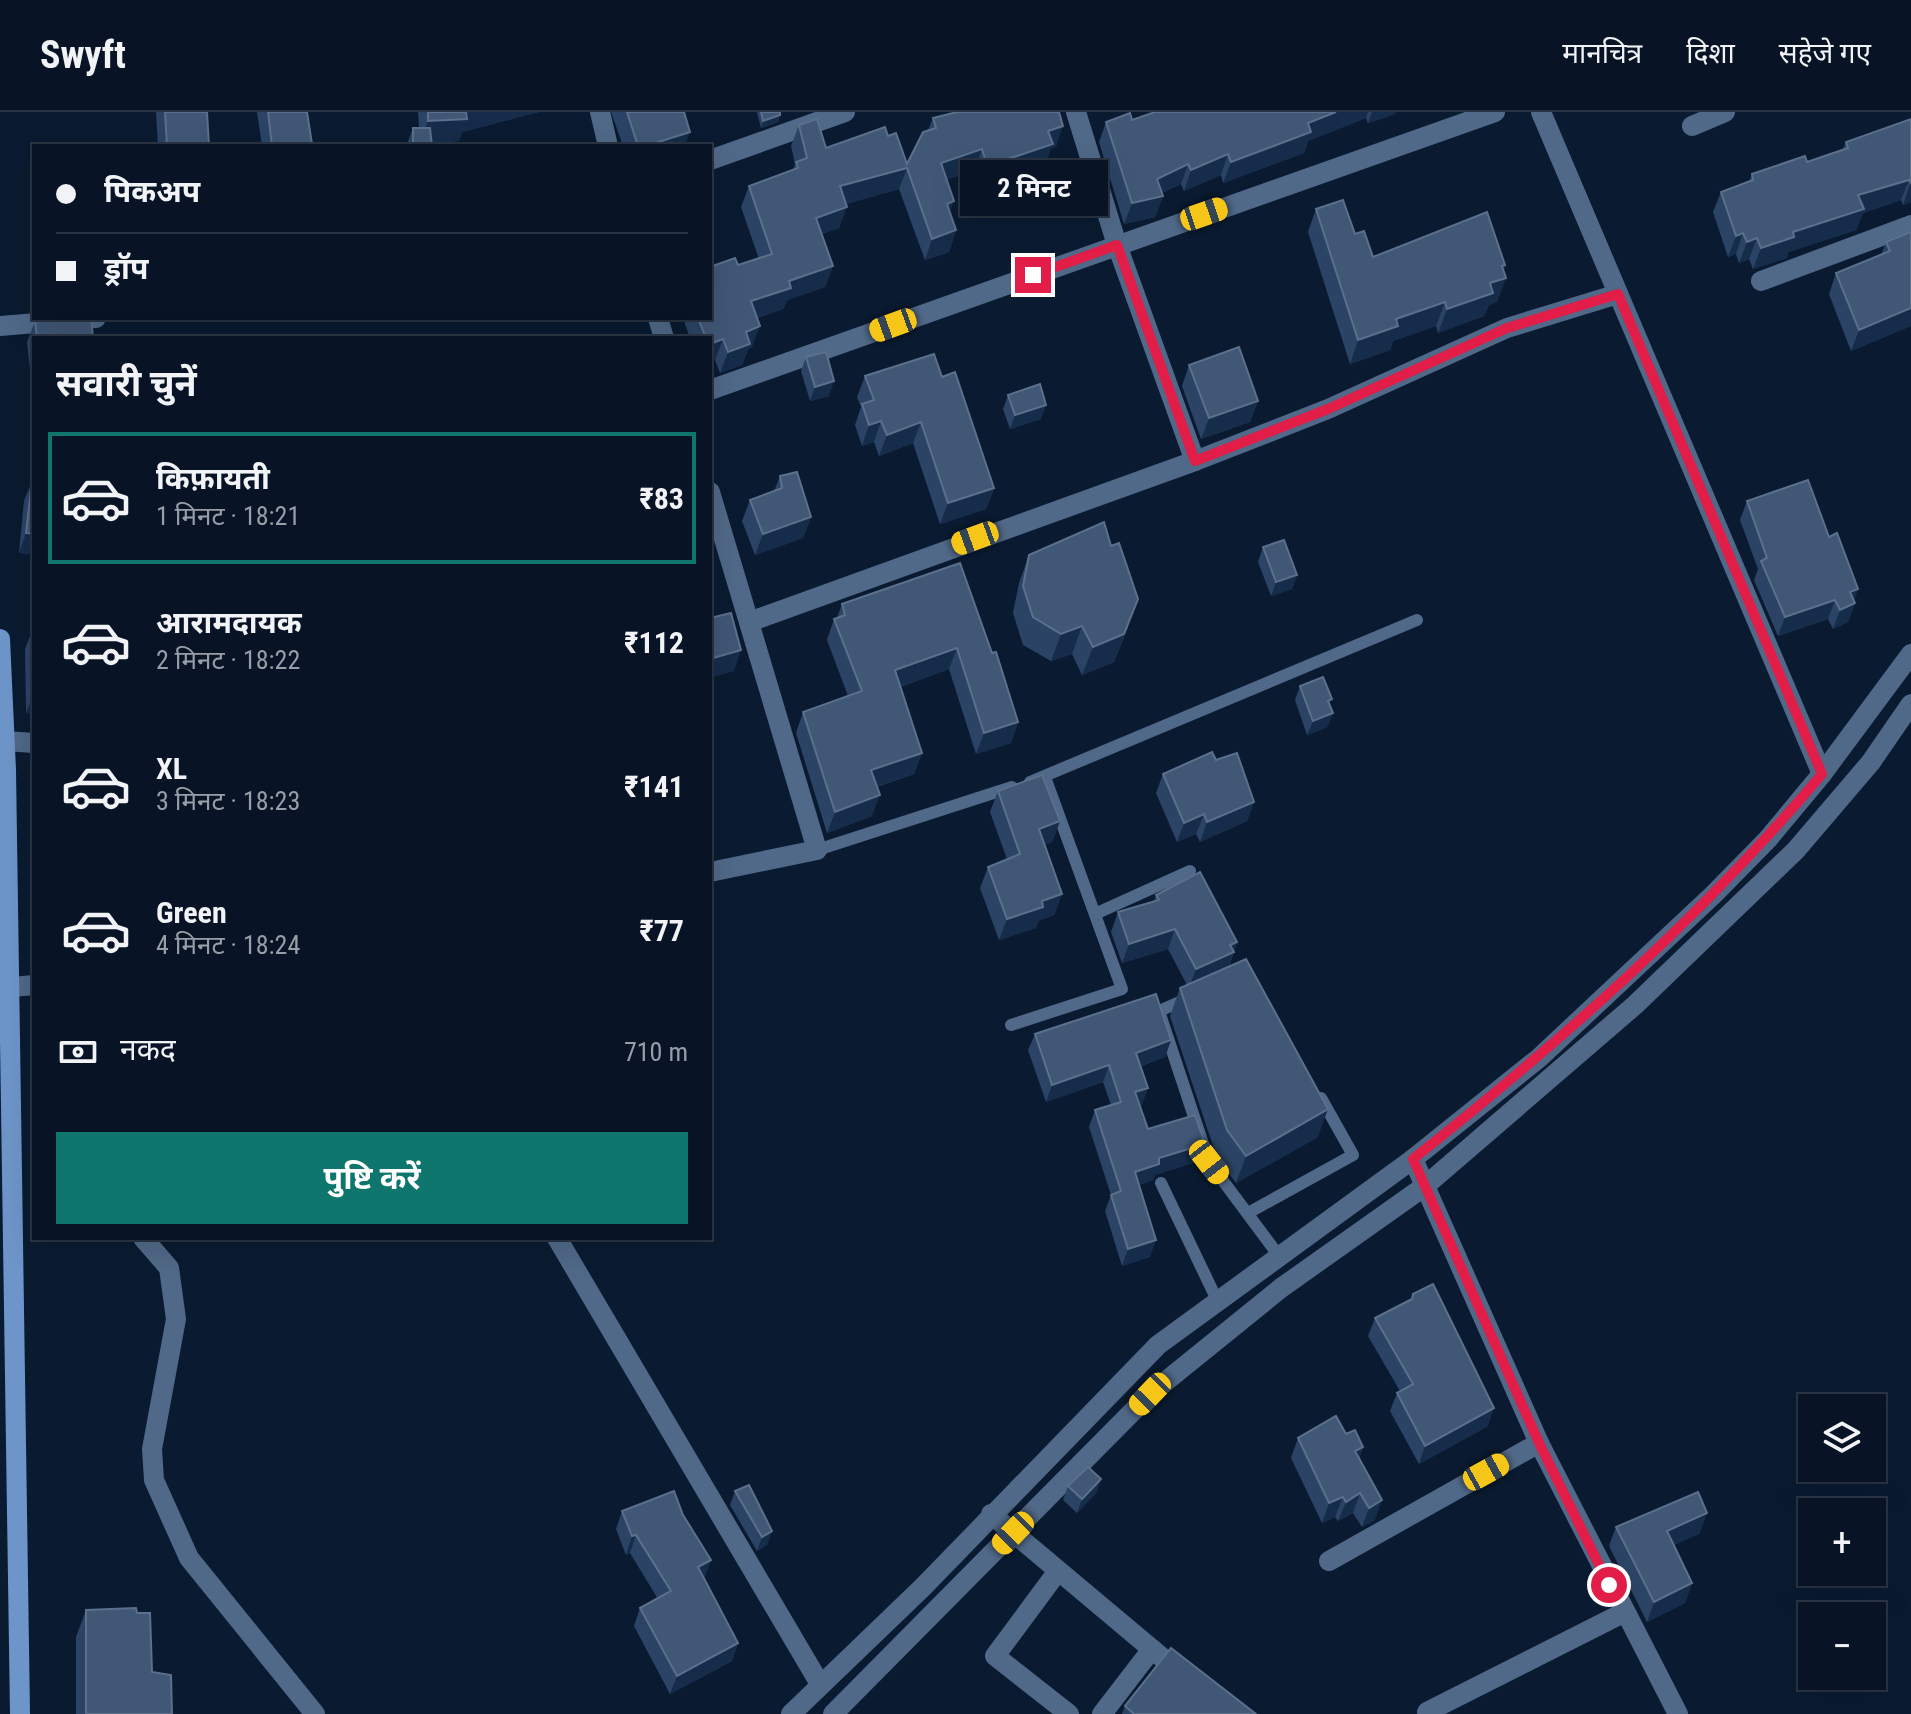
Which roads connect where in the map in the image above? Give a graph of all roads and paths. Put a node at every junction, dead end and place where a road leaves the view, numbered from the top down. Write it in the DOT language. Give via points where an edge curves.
graph roads {
  1 [pos="600,112"];
  2 [pos="1076,112"];
  3 [pos="1495,112"];
  4 [pos="1541,112"];
  5 [pos="1725,112"];
  6 [pos="832,115"];
  7 [pos="1692,126"];
  8 [pos="608,144"];
  9 [pos="712,159"];
  10 [pos="1911,225"];
  11 [pos="1117,245"];
  12 [pos="1761,281"];
  13 [pos="1618,294"];
  14 [pos="72,320"];
  15 [pos="0,326"];
  16 [pos="712,389"];
  17 [pos="1195,461"];
  18 [pos="712,499"];
  19 [pos="1417,620"];
  20 [pos="749,622"];
  21 [pos="0,639"];
  22 [pos="1911,654"];
  23 [pos="1911,704"];
  24 [pos="5,741"];
  25 [pos="32,743"];
  26 [pos="1822,774"];
  27 [pos="1045,777"];
  28 [pos="817,850"];
  29 [pos="1190,871"];
  30 [pos="712,872"];
  31 [pos="1095,914"];
  32 [pos="32,985"];
  33 [pos="5,989"];
  34 [pos="1198,993"];
  35 [pos="1011,1025"];
  36 [pos="1316,1089"];
  37 [pos="1413,1159"];
  38 [pos="1161,1183"];
  39 [pos="1425,1186"];
  40 [pos="1248,1213"];
  41 [pos="145,1240"];
  42 [pos="558,1240"];
  43 [pos="1279,1256"];
  44 [pos="1252,1277"];
  45 [pos="1269,1297"];
  46 [pos="1218,1302"];
  47 [pos="8,1399"];
  48 [pos="1539,1443"];
  49 [pos="991,1514"];
  50 [pos="1013,1533"];
  51 [pos="1329,1561"];
  52 [pos="1058,1571"];
  53 [pos="1623,1613"];
  54 [pos="1152,1649"];
  55 [pos="851,1656"];
  56 [pos="872,1678"];
  57 [pos="820,1684"];
  58 [pos="1197,1686"];
  59 [pos="1427,1712"];
  60 [pos="20,1714"];
  61 [pos="315,1714"];
  62 [pos="791,1714"];
  63 [pos="833,1714"];
  64 [pos="1069,1714"];
  65 [pos="1102,1714"];
  66 [pos="1678,1714"];
  1 -- 8 [label="street"];
  2 -- 11 [label="street"];
  3 -- 11 [label="street"];
  4 -- 13 [label="street"];
  5 -- 7 [label="street"];
  6 -- 9 [label="street"];
  10 -- 12 [label="street"];
  11 -- 16 [label="street"];
  11 -- 17 [label="street"];
  13 -- 17 [label="street" via="1507,328 1328,409"];
  13 -- 26 [label="street"];
  14 -- 15 [label="street"];
  17 -- 20 [label="street"];
  18 -- 20 [label="street"];
  19 -- 27 [label="lane"];
  20 -- 28 [label="street"];
  21 -- 24 [label="main road"];
  22 -- 26 [label="street"];
  23 -- 39 [label="street" via="1871,762 1796,850 1635,1005"];
  24 -- 25 [label="street"];
  24 -- 33 [label="main road"];
  26 -- 37 [label="street" via="1713,895 1539,1058"];
  27 -- 28 [label="lane"];
  27 -- 31 [label="lane"];
  28 -- 30 [label="street"];
  29 -- 31 [label="lane"];
  31 -- 35 [label="lane" via="1122,989"];
  32 -- 33 [label="street"];
  33 -- 47 [label="main road"];
  34 -- 40 [label="lane" via="1159,1011 1209,1162"];
  36 -- 40 [label="lane" via="1353,1155"];
  37 -- 39 [label="street"];
  37 -- 43 [label="street"];
  38 -- 46 [label="lane"];
  39 -- 45 [label="street"];
  39 -- 48 [label="street"];
  40 -- 43 [label="lane"];
  41 -- 61 [label="street" via="169,1268 176,1319 152,1449 154,1480 189,1558"];
  42 -- 57 [label="street"];
  43 -- 44 [label="street"];
  44 -- 45 [label="street"];
  44 -- 46 [label="street"];
  45 -- 50 [label="street" via="1150,1394"];
  46 -- 49 [label="street" via="1158,1345"];
  47 -- 60 [label="main road"];
  48 -- 51 [label="street"];
  48 -- 53 [label="street"];
  49 -- 50 [label="street"];
  49 -- 55 [label="street"];
  50 -- 52 [label="street"];
  50 -- 56 [label="street"];
  52 -- 54 [label="street"];
  52 -- 64 [label="street" via="995,1656"];
  53 -- 59 [label="street"];
  53 -- 66 [label="street"];
  54 -- 58 [label="street"];
  54 -- 65 [label="street"];
  55 -- 56 [label="street"];
  55 -- 57 [label="street"];
  56 -- 63 [label="street"];
  57 -- 62 [label="street"];
}
